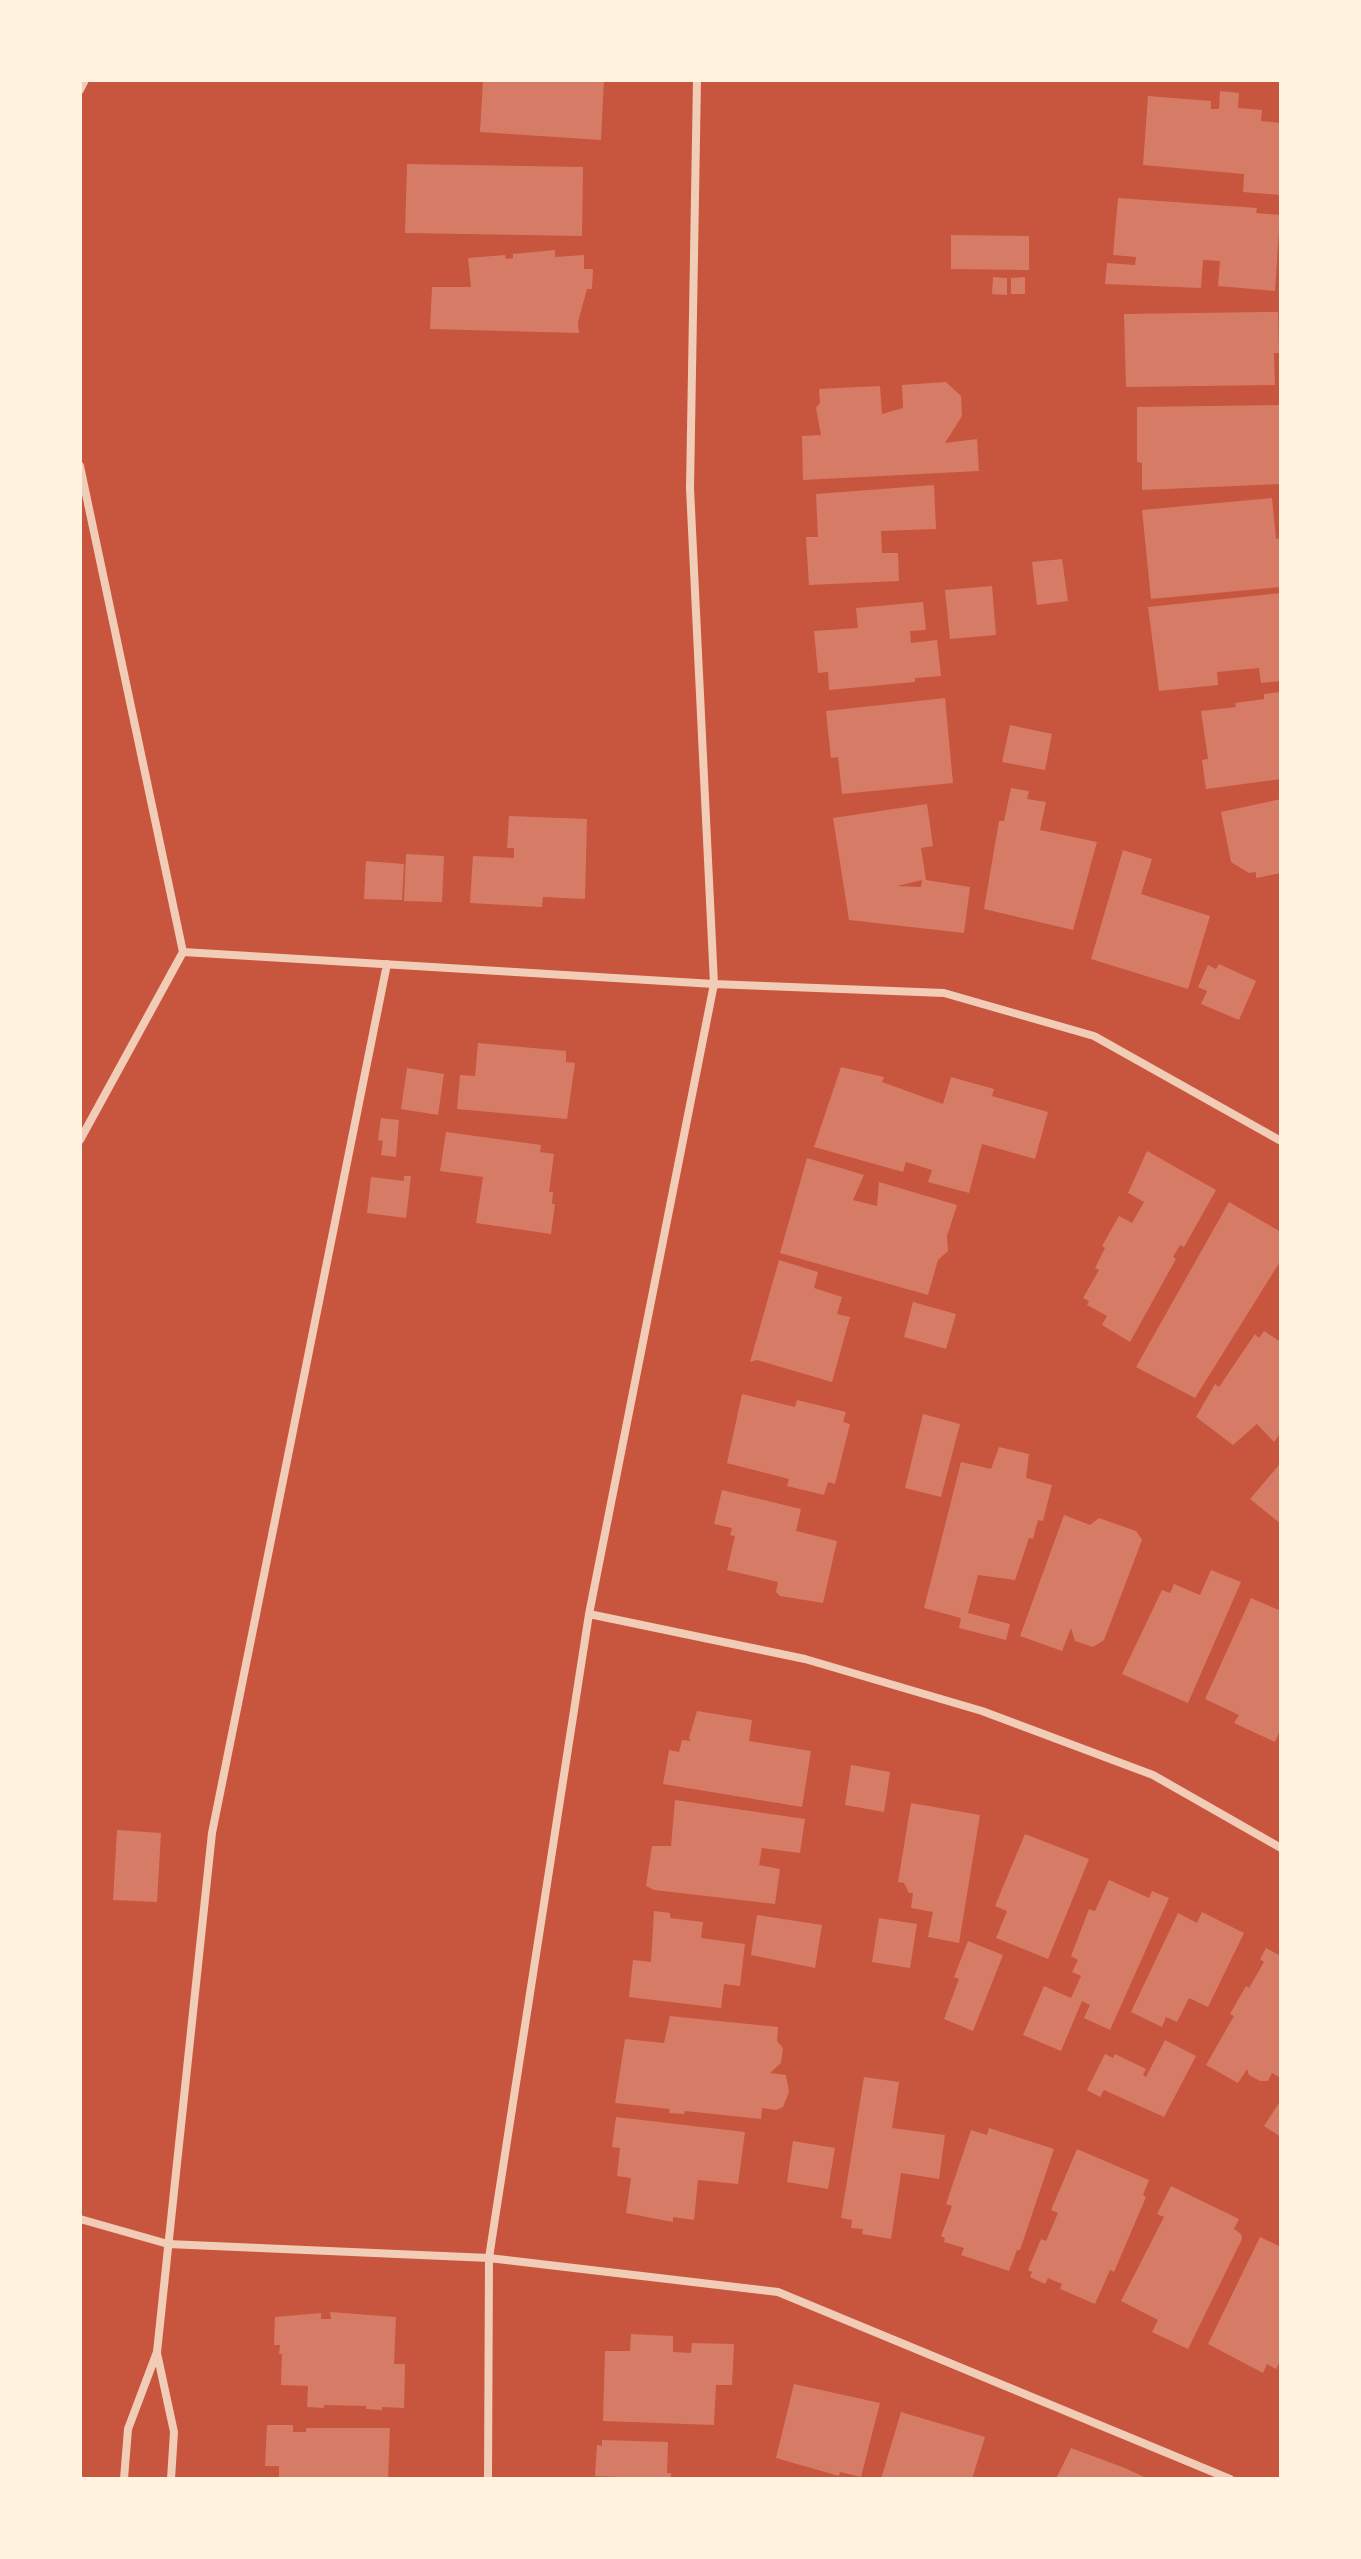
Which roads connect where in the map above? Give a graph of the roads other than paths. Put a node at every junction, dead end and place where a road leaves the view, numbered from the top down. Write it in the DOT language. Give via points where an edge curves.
graph roads {
  1 [pos="85,80"];
  2 [pos="697,80"];
  3 [pos="80,90"];
  4 [pos="80,466"];
  5 [pos="183,952"];
  6 [pos="387,964"];
  7 [pos="714,984"];
  8 [pos="80,1140"];
  9 [pos="1281,1141"];
  10 [pos="589,1614"];
  11 [pos="1281,1848"];
  12 [pos="80,2219"];
  13 [pos="168,2244"];
  14 [pos="489,2258"];
  15 [pos="157,2352"];
  16 [pos="124,2479"];
  17 [pos="171,2479"];
  18 [pos="488,2479"];
  19 [pos="1230,2479"];
  1 -- 3 [label="street"];
  2 -- 7 [label="street" via="690,488"];
  4 -- 5 [label="street"];
  5 -- 6 [label="street"];
  5 -- 8 [label="street"];
  6 -- 7 [label="street"];
  6 -- 13 [label="street" via="212,1833"];
  7 -- 9 [label="street" via="944,993 1094,1036"];
  7 -- 10 [label="street"];
  10 -- 11 [label="street" via="805,1659 982,1711 1153,1775"];
  10 -- 14 [label="street"];
  12 -- 13 [label="street"];
  13 -- 14 [label="street"];
  13 -- 15 [label="street"];
  14 -- 18 [label="street"];
  14 -- 19 [label="street" via="778,2292"];
  15 -- 16 [label="street" via="128,2429"];
  15 -- 17 [label="street" via="174,2432"];
}
